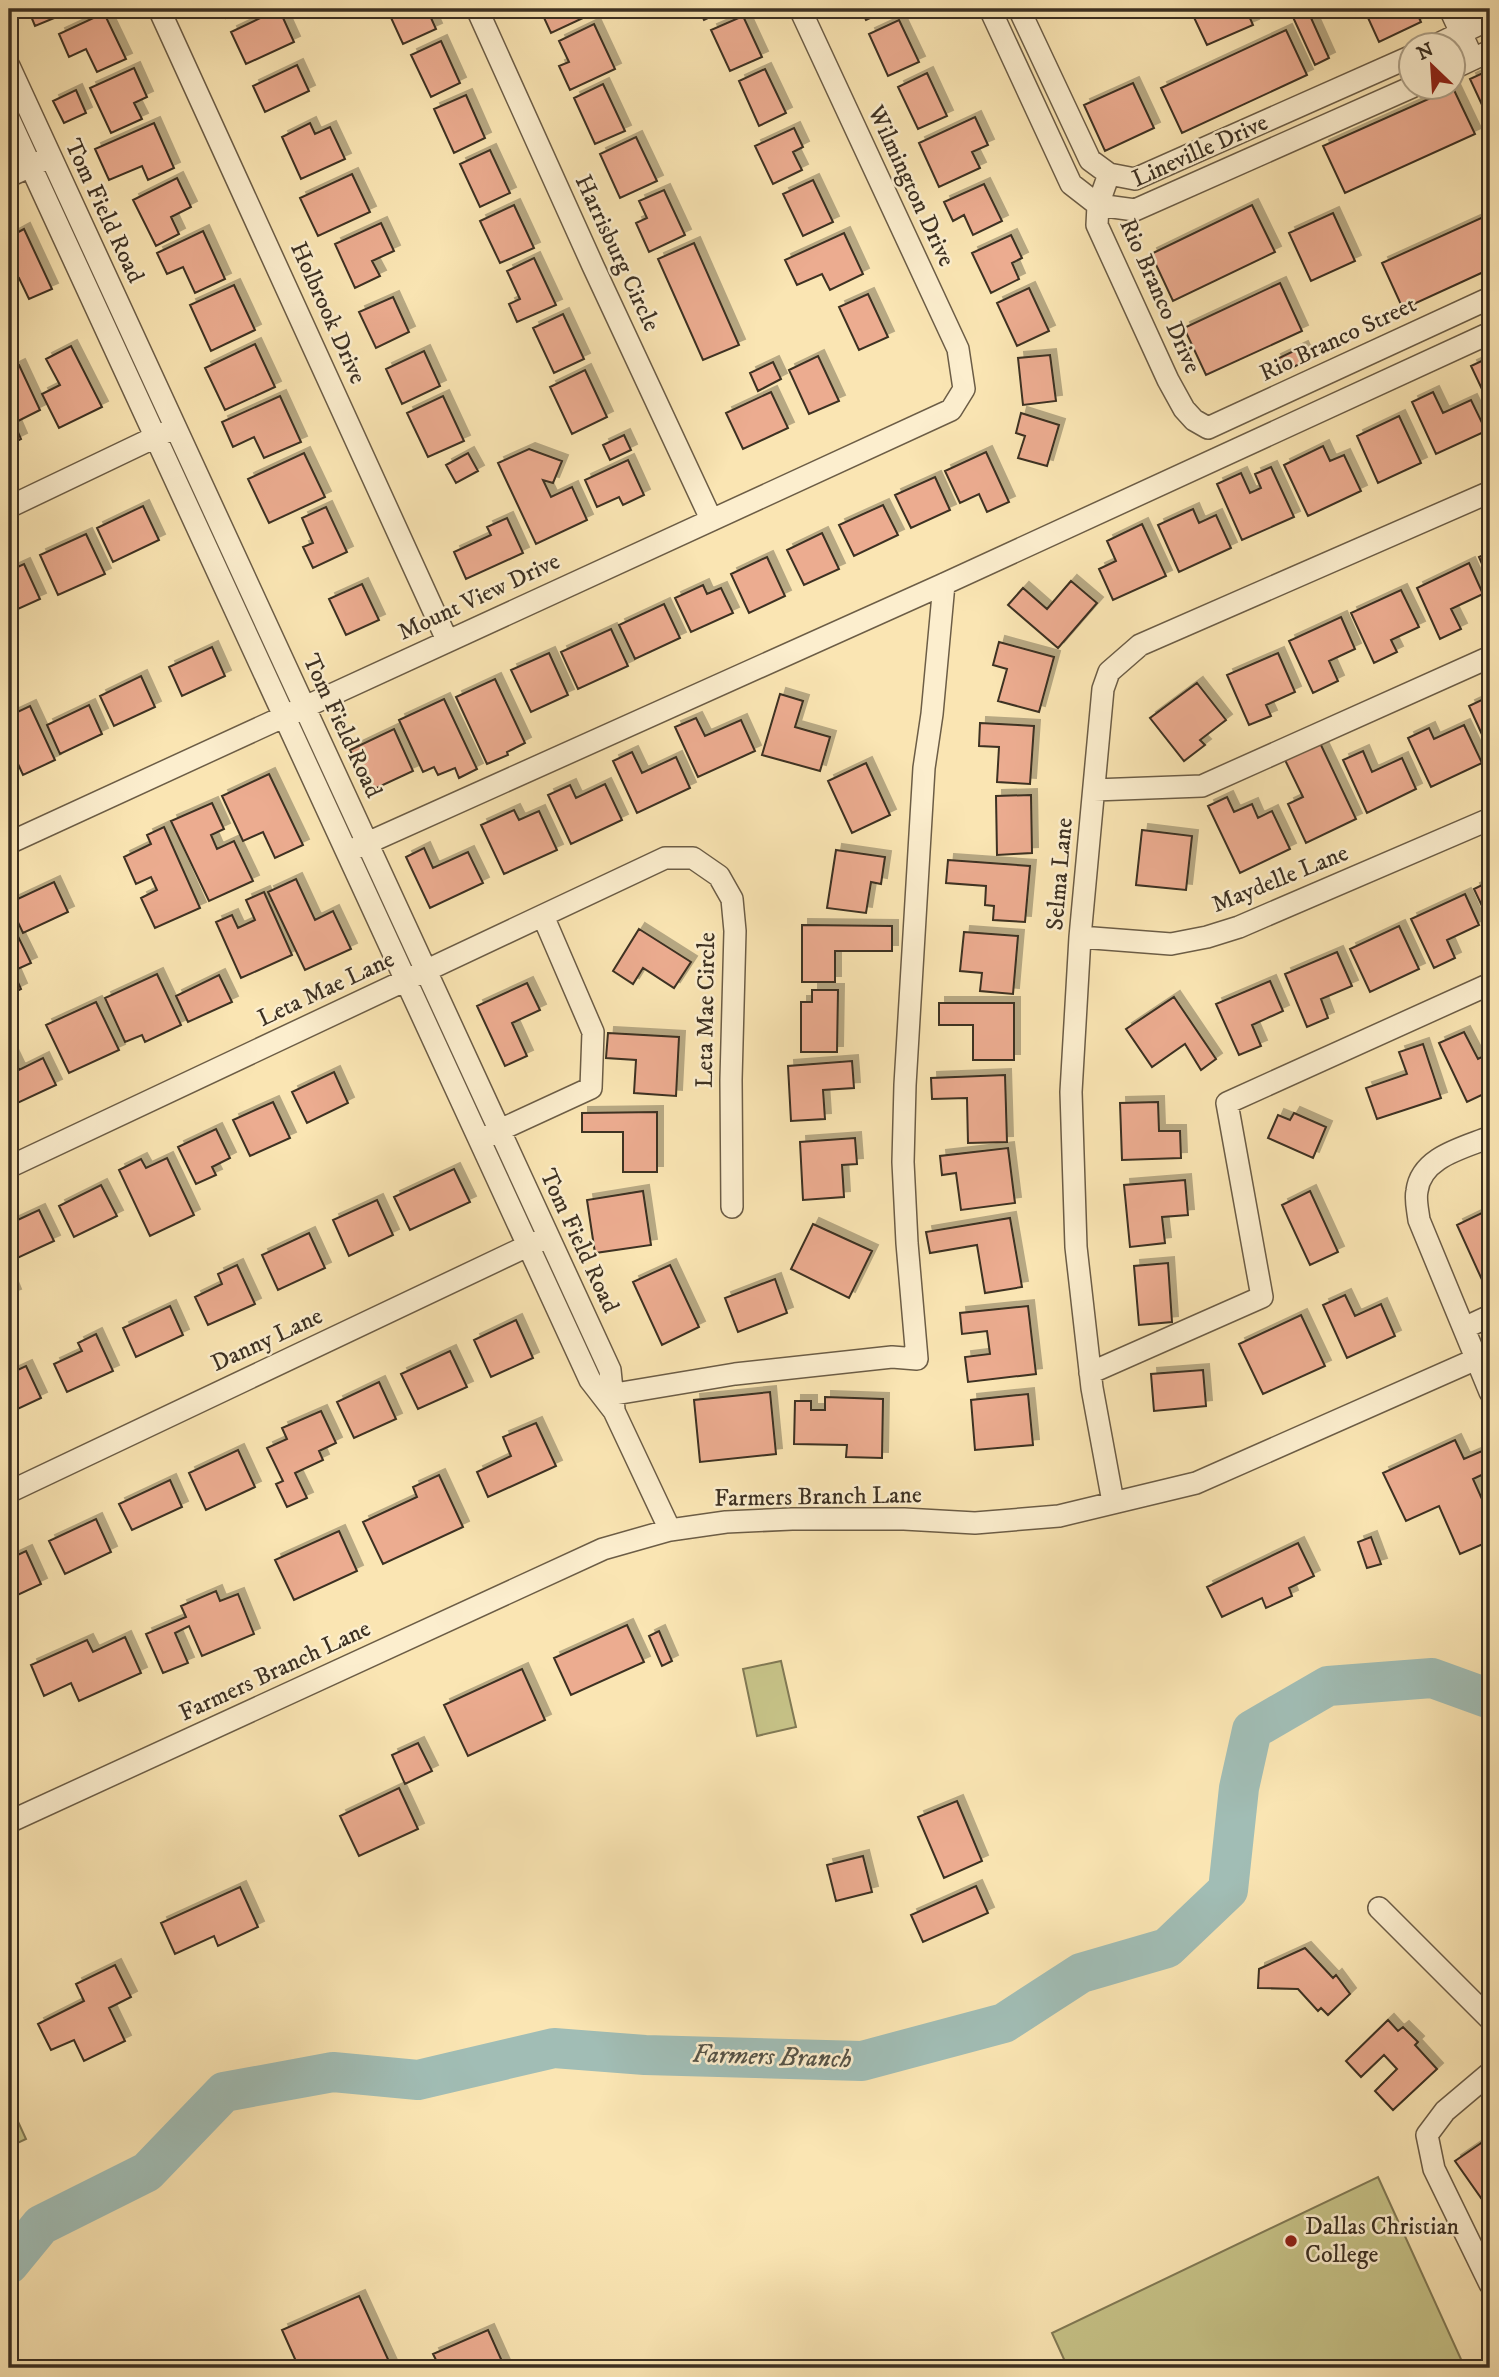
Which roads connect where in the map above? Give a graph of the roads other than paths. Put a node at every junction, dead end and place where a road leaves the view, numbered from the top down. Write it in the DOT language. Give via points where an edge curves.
graph roads {
  1 [pos="159,9"];
  2 [pos="477,9"];
  3 [pos="800,9"];
  4 [pos="990,9"];
  5 [pos="1019,9"];
  6 [pos="1450,9"];
  7 [pos="1490,19"];
  8 [pos="1461,32"];
  9 [pos="1463,32"];
  10 [pos="1398,62"];
  11 [pos="9,66"];
  12 [pos="1398,93"];
  13 [pos="9,119"];
  14 [pos="51,156"];
  15 [pos="30,166"];
  16 [pos="1109,174"];
  17 [pos="9,176"];
  18 [pos="1098,205"];
  19 [pos="1490,298"];
  20 [pos="1490,333"];
  21 [pos="964,389"];
  22 [pos="175,427"];
  23 [pos="1208,428"];
  24 [pos="155,437"];
  25 [pos="1490,492"];
  26 [pos="9,508"];
  27 [pos="711,519"];
  28 [pos="944,584"];
  29 [pos="447,640"];
  30 [pos="1490,657"];
  31 [pos="304,706"];
  32 [pos="284,716"];
  33 [pos="1094,790"];
  34 [pos="1490,819"];
  35 [pos="9,843"];
  36 [pos="367,843"];
  37 [pos="347,852"];
  38 [pos="665,858"];
  39 [pos="543,916"];
  40 [pos="1080,937"];
  41 [pos="426,971"];
  42 [pos="406,980"];
  43 [pos="1490,984"];
  44 [pos="499,1130"];
  45 [pos="1490,1137"];
  46 [pos="479,1140"];
  47 [pos="9,1167"];
  48 [pos="732,1207"];
  49 [pos="548,1236"];
  50 [pos="528,1246"];
  51 [pos="1490,1316"];
  52 [pos="1464,1328"];
  53 [pos="1484,1356"];
  54 [pos="1090,1373"];
  55 [pos="1490,1392"];
  56 [pos="610,1401"];
  57 [pos="9,1492"];
  58 [pos="1113,1502"];
  59 [pos="670,1530"];
  60 [pos="9,1822"];
  61 [pos="1379,1908"];
  62 [pos="1490,2020"];
  63 [pos="1490,2073"];
  64 [pos="1490,2284"];
  1 -- 29 [label="street, Holbrook Drive"];
  2 -- 27 [label="street, Harrisburg Circle"];
  3 -- 21 [label="street, Wilmington Drive" via="958,349"];
  4 -- 18 [label="street" via="1071,184"];
  5 -- 16 [label="street, Lineville Drive" via="1090,160"];
  6 -- 8 [label="street"];
  7 -- 9 [label="street"];
  10 -- 16 [label="street, Lineville Drive" via="1135,179"];
  11 -- 14 [label="street, Tom Field Road"];
  12 -- 18 [label="street, Lineville Drive" via="1135,210"];
  13 -- 15 [label="street, Tom Field Road"];
  14 -- 15 [label="street"];
  14 -- 22 [label="street, Tom Field Road"];
  15 -- 17 [label="street"];
  15 -- 24 [label="street, Tom Field Road"];
  16 -- 18 [label="street, Rio Branco Drive"];
  18 -- 23 [label="street, Rio Branco Drive" via="1097,225 1168,380 1184,409"];
  19 -- 23 [label="street, Rio Branco Street"];
  20 -- 28 [label="street"];
  21 -- 27 [label="street, Mount View Drive" via="951,410"];
  22 -- 24 [label="street"];
  22 -- 31 [label="street, Tom Field Road"];
  24 -- 26 [label="street"];
  24 -- 32 [label="street, Tom Field Road"];
  25 -- 33 [label="street, Selma Lane" via="1140,645 1109,672"];
  27 -- 29 [label="street, Mount View Drive"];
  28 -- 36 [label="street"];
  28 -- 56 [label="street" via="924,768 905,1085 906,1243 917,1359 892,1357 735,1374"];
  29 -- 31 [label="street, Mount View Drive"];
  30 -- 33 [label="street" via="1202,786"];
  31 -- 32 [label="street, Mount View Drive"];
  31 -- 36 [label="street, Tom Field Road"];
  32 -- 35 [label="street, Mount View Drive"];
  32 -- 37 [label="street, Tom Field Road"];
  33 -- 40 [label="street, Selma Lane"];
  34 -- 40 [label="street, Maydelle Lane" via="1207,937 1171,944"];
  36 -- 37 [label="street"];
  36 -- 41 [label="street, Tom Field Road"];
  37 -- 42 [label="street, Tom Field Road"];
  38 -- 39 [label="street, Leta Mae Lane"];
  38 -- 48 [label="street, Leta Mae Circle" via="693,858 719,876 732,899"];
  39 -- 41 [label="street, Leta Mae Lane"];
  39 -- 44 [label="street" via="593,1032 591,1088"];
  40 -- 54 [label="street, Selma Lane" via="1071,1092 1076,1247"];
  41 -- 42 [label="street, Leta Mae Lane"];
  41 -- 44 [label="street, Tom Field Road"];
  42 -- 46 [label="street, Tom Field Road"];
  42 -- 47 [label="street, Leta Mae Lane"];
  43 -- 54 [label="street" via="1227,1103 1262,1297"];
  44 -- 46 [label="street"];
  44 -- 49 [label="street, Tom Field Road"];
  45 -- 52 [label="street" via="1438,1159 1424,1171 1416,1192 1419,1220"];
  46 -- 50 [label="street, Tom Field Road"];
  49 -- 50 [label="street, Danny Lane"];
  49 -- 56 [label="street, Tom Field Road" via="610,1370"];
  50 -- 56 [label="street, Tom Field Road" via="590,1380"];
  50 -- 57 [label="street, Danny Lane"];
  51 -- 52 [label="street"];
  52 -- 53 [label="street"];
  53 -- 55 [label="street"];
  53 -- 58 [label="street, Farmers Branch Lane" via="1196,1483"];
  54 -- 58 [label="street, Selma Lane"];
  56 -- 59 [label="street, Tom Field Road"];
  58 -- 59 [label="street, Farmers Branch Lane" via="1059,1516 975,1523 792,1518"];
  59 -- 60 [label="street, Farmers Branch Lane" via="603,1549"];
  61 -- 62 [label="street"];
  63 -- 64 [label="street" via="1445,2111 1427,2135 1434,2169"];
}
